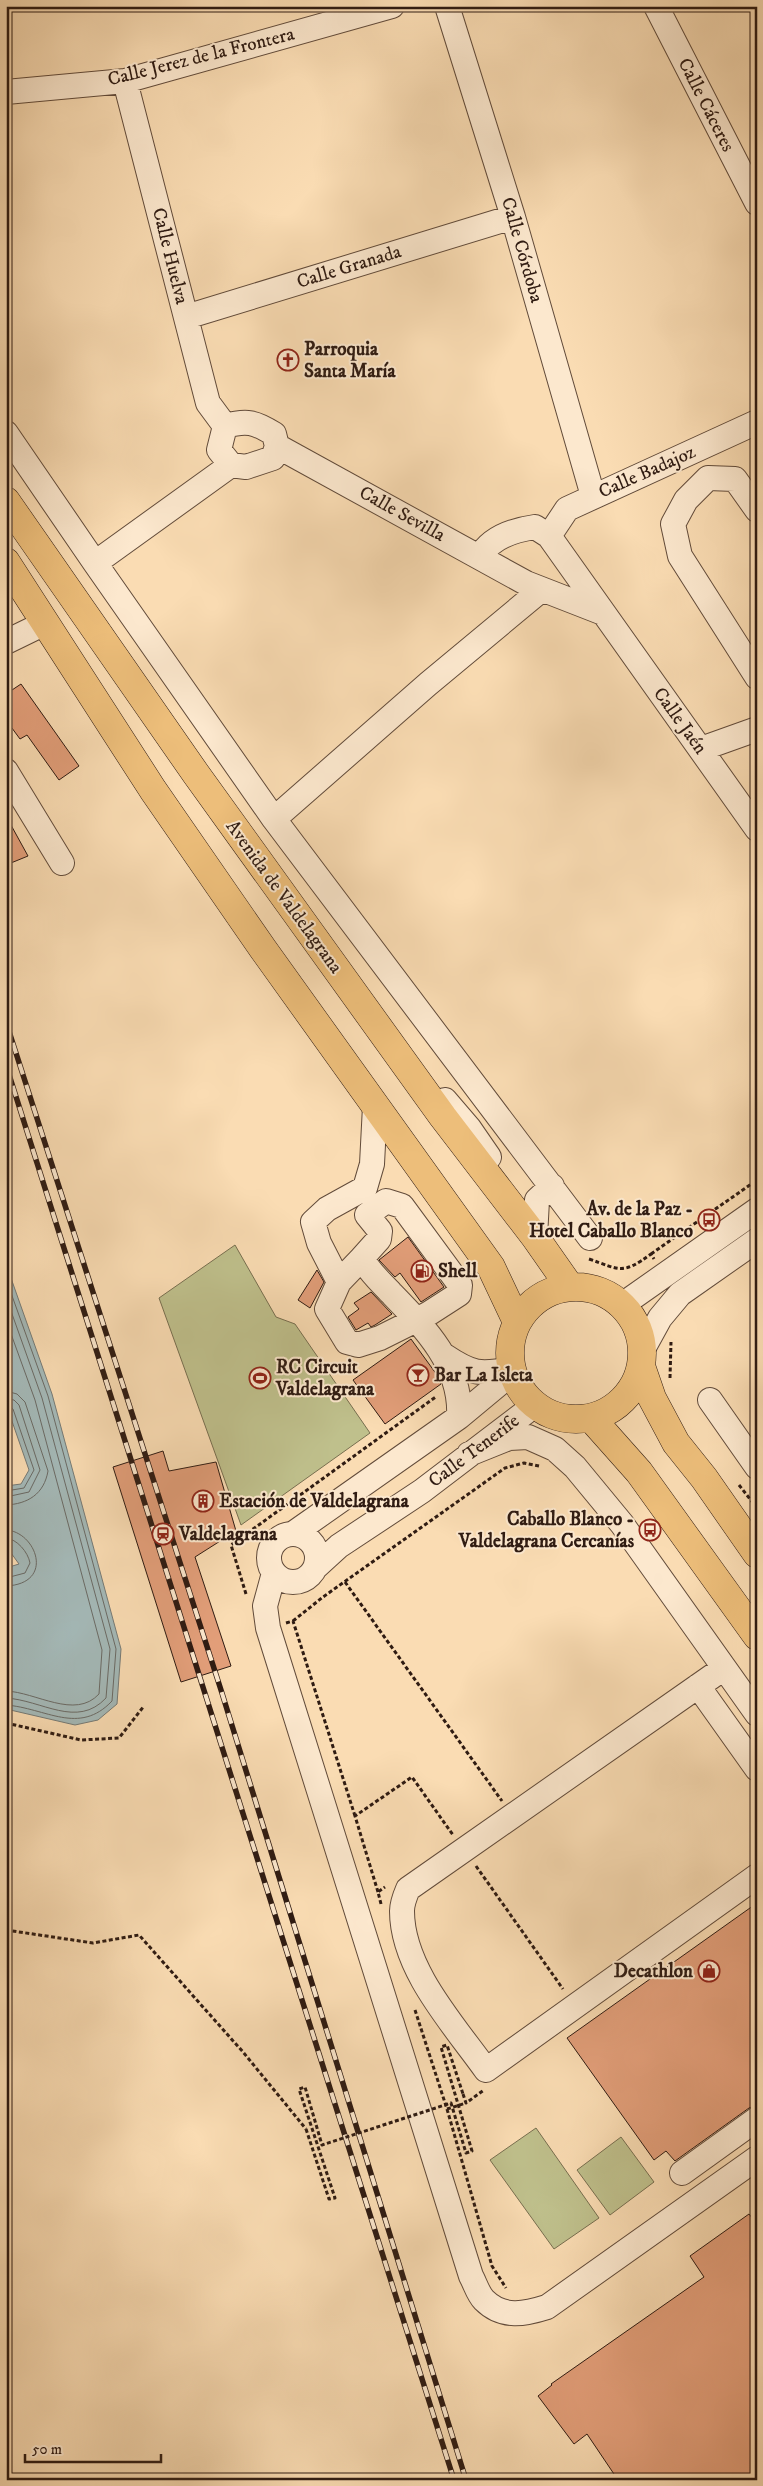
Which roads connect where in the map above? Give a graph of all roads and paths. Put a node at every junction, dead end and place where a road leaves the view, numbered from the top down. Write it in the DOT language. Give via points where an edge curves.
graph roads {
  1 [pos="392,6"];
  2 [pos="447,6"];
  3 [pos="656,6"];
  4 [pos="125,81"];
  5 [pos="6,92"];
  6 [pos="757,203"];
  7 [pos="513,217"];
  8 [pos="186,317"];
  9 [pos="757,422"];
  10 [pos="225,426"];
  11 [pos="6,433"];
  12 [pos="277,446"];
  13 [pos="231,465"];
  14 [pos="593,496"];
  15 [pos="6,501"];
  16 [pos="757,510"];
  17 [pos="548,536"];
  18 [pos="480,557"];
  19 [pos="6,562"];
  20 [pos="95,563"];
  21 [pos="534,587"];
  22 [pos="603,613"];
  23 [pos="45,623"];
  24 [pos="6,642"];
  25 [pos="757,677"];
  26 [pos="757,729"];
  27 [pos="701,749"];
  28 [pos="6,770"];
  29 [pos="274,818"];
  30 [pos="757,828"];
  31 [pos="62,863"];
  32 [pos="375,1106"];
  33 [pos="372,1164"];
  34 [pos="757,1180"];
  35 [pos="552,1186"];
  36 [pos="386,1201"];
  37 [pos="757,1210"];
  38 [pos="535,1237"];
  39 [pos="590,1238"];
  40 [pos="757,1240"];
  41 [pos="651,1254"];
  42 [pos="362,1258"];
  43 [pos="339,1282"];
  44 [pos="570,1287"];
  45 [pos="622,1305"];
  46 [pos="416,1319"];
  47 [pos="517,1322"];
  48 [pos="445,1356"];
  49 [pos="642,1357"];
  50 [pos="512,1371"];
  51 [pos="710,1400"];
  52 [pos="535,1405"];
  53 [pos="460,1416"];
  54 [pos="591,1418"];
  55 [pos="469,1454"];
  56 [pos="757,1467"];
  57 [pos="547,1470"];
  58 [pos="704,1478"];
  59 [pos="757,1531"];
  60 [pos="294,1533"];
  61 [pos="757,1554"];
  62 [pos="316,1567"];
  63 [pos="274,1573"];
  64 [pos="345,1582"];
  65 [pos="293,1621"];
  66 [pos="268,1628"];
  67 [pos="757,1636"];
  68 [pos="724,1668"];
  69 [pos="698,1686"];
  70 [pos="144,1706"];
  71 [pos="757,1714"];
  72 [pos="6,1723"];
  73 [pos="757,1769"];
  74 [pos="505,1805"];
  75 [pos="354,1816"];
  76 [pos="463,1849"];
  77 [pos="757,1876"];
  78 [pos="393,1882"];
  79 [pos="378,1892"];
  80 [pos="384,1911"];
  81 [pos="6,1930"];
  82 [pos="414,2006"];
  83 [pos="575,2006"];
  84 [pos="463,2094"];
  85 [pos="466,2102"];
  86 [pos="447,2109"];
  87 [pos="757,2119"];
  88 [pos="757,2158"];
  89 [pos="682,2173"];
  90 [pos="508,2290"];
  1 -- 4 [label="street, Calle Jerez de la Frontera"];
  2 -- 7 [label="street, Calle Córdoba"];
  3 -- 6 [label="street, Calle Cáceres"];
  4 -- 5 [label="street, Calle Jerez de la Frontera"];
  4 -- 8 [label="street, Calle Huelva"];
  7 -- 8 [label="street, Calle Granada"];
  7 -- 14 [label="street, Calle Córdoba"];
  8 -- 10 [label="street, Calle Huelva" via="208,403"];
  9 -- 14 [label="street, Calle Badajoz"];
  10 -- 12 [label="street, Calle Sevilla" via="242,421 259,424 274,434"];
  10 -- 13 [label="street" via="219,450"];
  11 -- 20 [label="street"];
  12 -- 13 [label="street" via="273,458 262,464"];
  12 -- 18 [label="street, Calle Sevilla"];
  13 -- 20 [label="street"];
  14 -- 17 [label="street, Calle Badajoz" via="568,509"];
  15 -- 38 [label="main road, Avenida de Valdelagrana" via="196,774"];
  16 -- 25 [label="street" via="735,479 708,478 686,500 673,524 680,556"];
  17 -- 18 [label="street" via="534,527 525,529 492,542"];
  17 -- 22 [label="street, Calle Jaén"];
  18 -- 21 [label="street, Calle Sevilla"];
  19 -- 23 [label="main road"];
  20 -- 29 [label="street"];
  21 -- 22 [label="street"];
  21 -- 29 [label="street"];
  22 -- 27 [label="street, Calle Jaén"];
  23 -- 24 [label="street"];
  23 -- 32 [label="main road" via="153,790"];
  26 -- 27 [label="street"];
  27 -- 30 [label="street, Calle Jaén"];
  28 -- 31 [label="street"];
  29 -- 35 [label="street"];
  32 -- 33 [label="street"];
  32 -- 47 [label="main road" via="491,1267"];
  33 -- 36 [label="street"];
  33 -- 43 [label="street" via="365,1188 327,1209 313,1222 318,1243"];
  34 -- 41 [label="path"];
  35 -- 38 [label="street" via="537,1200"];
  35 -- 39 [label="street"];
  36 -- 42 [label="street" via="367,1215 380,1231 379,1239"];
  36 -- 46 [label="street" via="402,1206 460,1285 459,1294"];
  37 -- 45 [label="street"];
  38 -- 44 [label="main road, Avenida de Valdelagrana"];
  40 -- 49 [label="street" via="680,1294 660,1318"];
  42 -- 43 [label="street"];
  42 -- 46 [label="street"];
  43 -- 46 [label="street" via="327,1309 347,1342 367,1343"];
  44 -- 45 [label="main road" via="603,1292"];
  44 -- 47 [label="main road" via="549,1292 531,1304"];
  45 -- 49 [label="main road" via="639,1331"];
  46 -- 48 [label="street"];
  47 -- 50 [label="main road" via="509,1353"];
  48 -- 50 [label="street" via="462,1368 484,1374"];
  48 -- 53 [label="street" via="458,1390"];
  49 -- 54 [label="main road" via="635,1383 624,1399 609,1411"];
  49 -- 58 [label="main road" via="652,1398 676,1443"];
  50 -- 52 [label="main road" via="521,1391"];
  50 -- 53 [label="street, Calle Tenerife"];
  51 -- 56 [label="street"];
  52 -- 54 [label="main road" via="552,1415 571,1419"];
  52 -- 55 [label="street, Calle Tenerife"];
  53 -- 60 [label="street, Calle Tenerife"];
  54 -- 67 [label="main road" via="644,1480"];
  55 -- 62 [label="street, Calle Tenerife" via="422,1491 339,1546"];
  55 -- 68 [label="street" via="509,1438 528,1437 555,1449 575,1467 622,1524"];
  57 -- 64 [label="path" via="524,1463 505,1468"];
  58 -- 59 [label="street" via="728,1497"];
  58 -- 61 [label="main road"];
  60 -- 62 [label="street" via="308,1538 314,1545"];
  60 -- 63 [label="street" via="286,1534 273,1544 268,1558"];
  62 -- 63 [label="street" via="309,1577 300,1581 290,1582"];
  63 -- 66 [label="street" via="265,1606"];
  64 -- 65 [label="path"];
  64 -- 74 [label="path"];
  65 -- 66 [label="path"];
  65 -- 75 [label="path"];
  66 -- 88 [label="street" via="471,2276 484,2300 502,2311 521,2315 547,2307"];
  68 -- 69 [label="street"];
  68 -- 71 [label="street"];
  69 -- 73 [label="street"];
  69 -- 76 [label="street"];
  70 -- 72 [label="path" via="119,1738 81,1740"];
  75 -- 76 [label="path" via="412,1777"];
  75 -- 79 [label="path"];
  76 -- 83 [label="path"];
  76 -- 83 [label="street" via="408,1889 402,1908 403,1929 418,1974 486,2070"];
  77 -- 83 [label="street"];
  78 -- 79 [label="path"];
  79 -- 80 [label="path"];
  81 -- 84 [label="path, bridge" via="93,1944 139,1935 306,2129 329,2200 335,2198 299,2089 305,2087 322,2145 451,2103 466,2153 472,2151 441,2047 447,2045"];
  82 -- 86 [label="path"];
  85 -- 86 [label="path"];
  86 -- 90 [label="path" via="492,2266"];
  87 -- 89 [label="street"];
}
